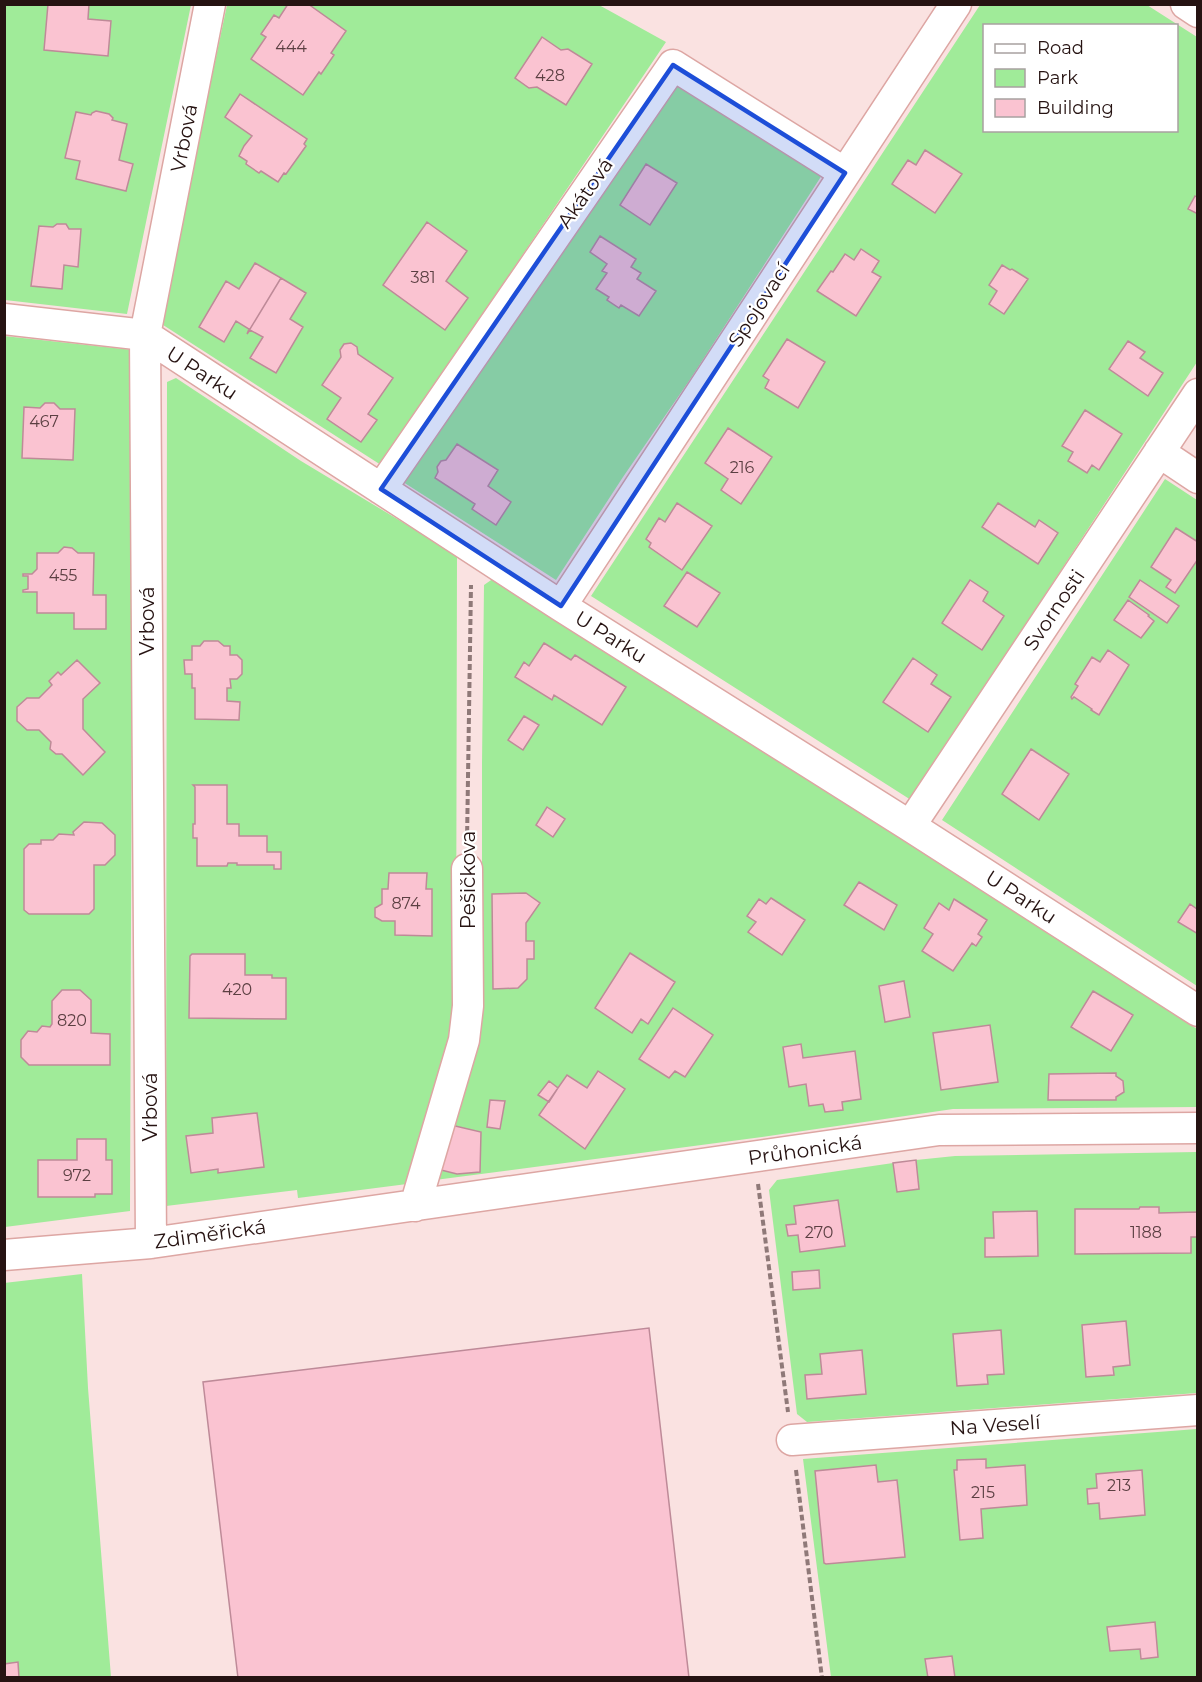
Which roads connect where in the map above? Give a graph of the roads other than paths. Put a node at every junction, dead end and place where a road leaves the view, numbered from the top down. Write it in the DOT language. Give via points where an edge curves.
graph roads {
  1 [pos="210,4"];
  2 [pos="956,4"];
  3 [pos="1186,4"];
  4 [pos="1197,12"];
  5 [pos="845,173"];
  6 [pos="4,319"];
  7 [pos="145,335"];
  8 [pos="1197,394"];
  9 [pos="1159,452"];
  10 [pos="1197,478"];
  11 [pos="381,489"];
  12 [pos="561,606"];
  13 [pos="910,826"];
  14 [pos="467,869"];
  15 [pos="1197,1011"];
  16 [pos="1197,1128"];
  17 [pos="415,1206"];
  18 [pos="151,1243"];
  19 [pos="4,1255"];
  20 [pos="1197,1410"];
  21 [pos="792,1440"];
  1 -- 7 [label="street, Vrbová"];
  2 -- 5 [label="street, Spojovací"];
  3 -- 4 [label="street"];
  5 -- 11 [label="street, Akátová" via="673,65"];
  5 -- 12 [label="street, Spojovací"];
  6 -- 7 [label="street, U Parku"];
  7 -- 11 [label="street, U Parku"];
  7 -- 18 [label="street, Vrbová"];
  8 -- 9 [label="street, Svornosti"];
  9 -- 10 [label="street"];
  9 -- 13 [label="street, Svornosti"];
  11 -- 12 [label="street, U Parku"];
  12 -- 13 [label="street, U Parku"];
  13 -- 15 [label="street, U Parku"];
  14 -- 17 [label="street, Pešičkova" via="468,1006 464,1040"];
  16 -- 17 [label="street, Průhonická" via="939,1130"];
  17 -- 18 [label="street, Zdiměřická"];
  18 -- 19 [label="street, Zdiměřická"];
  20 -- 21 [label="street, Na Veselí"];
}
